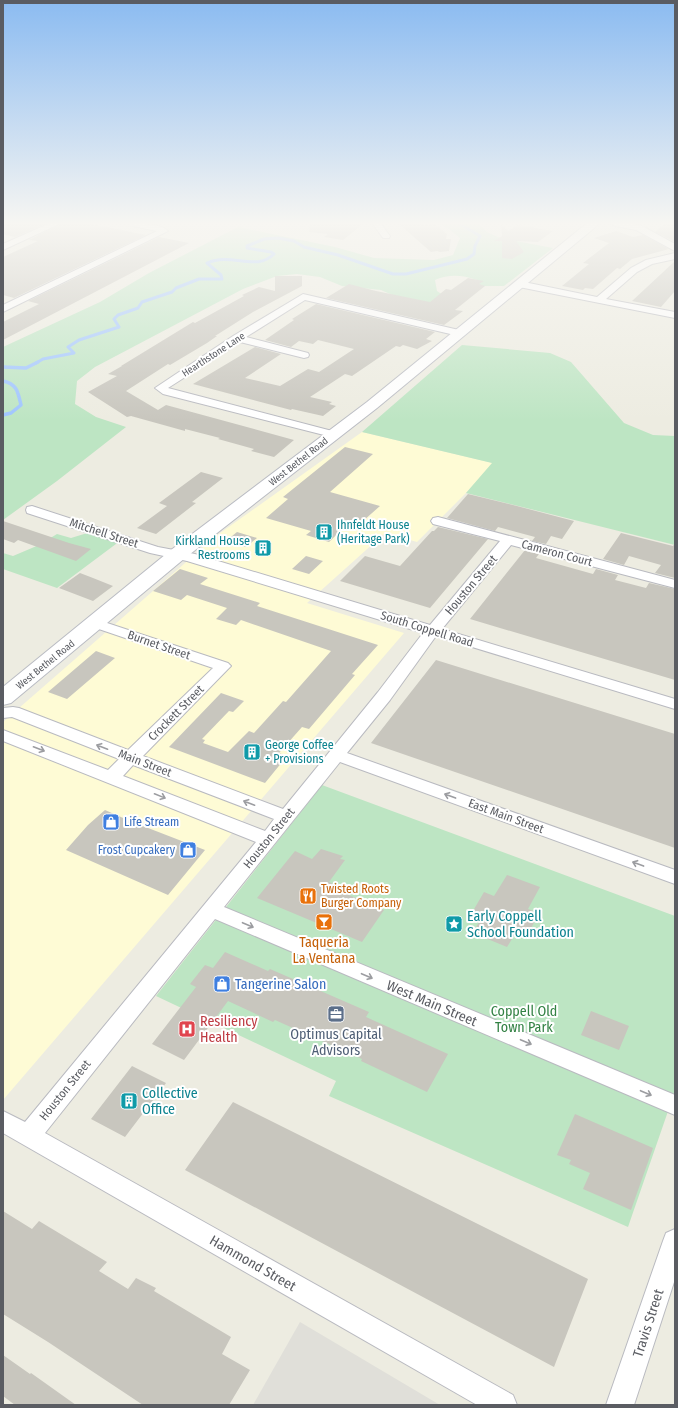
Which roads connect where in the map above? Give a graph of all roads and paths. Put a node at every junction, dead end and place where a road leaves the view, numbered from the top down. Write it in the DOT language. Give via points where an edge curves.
graph roads {
  1 [pos="43,290"];
  2 [pos="512,290"];
  3 [pos="548,290"];
  4 [pos="611,290"];
  5 [pos="599,300"];
  6 [pos="3,309"];
  7 [pos="675,316"];
  8 [pos="459,333"];
  9 [pos="237,338"];
  10 [pos="304,355"];
  11 [pos="332,434"];
  12 [pos="32,510"];
  13 [pos="438,522"];
  14 [pos="508,540"];
  15 [pos="178,554"];
  16 [pos="675,584"];
  17 [pos="95,623"];
  18 [pos="433,630"];
  19 [pos="222,666"];
  20 [pos="3,698"];
  21 [pos="675,704"];
  22 [pos="3,713"];
  23 [pos="3,735"];
  24 [pos="336,755"];
  25 [pos="131,758"];
  26 [pos="111,777"];
  27 [pos="286,817"];
  28 [pos="267,839"];
  29 [pos="675,877"];
  30 [pos="212,910"];
  31 [pos="675,1105"];
  32 [pos="3,1121"];
  33 [pos="28,1136"];
  34 [pos="675,1241"];
  35 [pos="503,1405"];
  36 [pos="620,1405"];
  1 -- 6 [label="street"];
  2 -- 8 [label="main road, West Bethel Road"];
  3 -- 5 [label="street"];
  4 -- 5 [label="street"];
  5 -- 7 [label="street"];
  8 -- 9 [label="street, Hearthstone Lane" via="303,297"];
  8 -- 11 [label="main road, West Bethel Road" via="372,405"];
  9 -- 10 [label="street"];
  9 -- 11 [label="street, Hearthstone Lane" via="160,388 167,392"];
  11 -- 15 [label="main road, West Bethel Road"];
  12 -- 15 [label="street, Mitchell Street" via="155,550"];
  13 -- 14 [label="street, Cameron Court"];
  14 -- 16 [label="street, Cameron Court"];
  14 -- 18 [label="street, Houston Street"];
  15 -- 17 [label="main road, West Bethel Road"];
  15 -- 18 [label="street, South Coppell Road"];
  17 -- 19 [label="street, Burnet Street"];
  17 -- 20 [label="main road, West Bethel Road"];
  18 -- 21 [label="street, South Coppell Road"];
  18 -- 24 [label="street, Houston Street"];
  19 -- 25 [label="street, Crockett Street"];
  25 -- 22 [label="street, Main Street, one-way" via="13,712"];
  23 -- 26 [label="street, Main Street, one-way"];
  24 -- 27 [label="street, Houston Street"];
  29 -- 24 [label="street, East Main Street, one-way"];
  25 -- 26 [label="street, Crockett Street"];
  27 -- 25 [label="street, Main Street, one-way"];
  26 -- 28 [label="street, Main Street, one-way"];
  27 -- 28 [label="street, Houston Street"];
  28 -- 30 [label="street, Houston Street"];
  30 -- 31 [label="street, West Main Street, one-way"];
  30 -- 33 [label="street, Houston Street"];
  32 -- 33 [label="street, Hammond Street"];
  33 -- 35 [label="street, Hammond Street"];
  34 -- 36 [label="street, Travis Street"];
}
